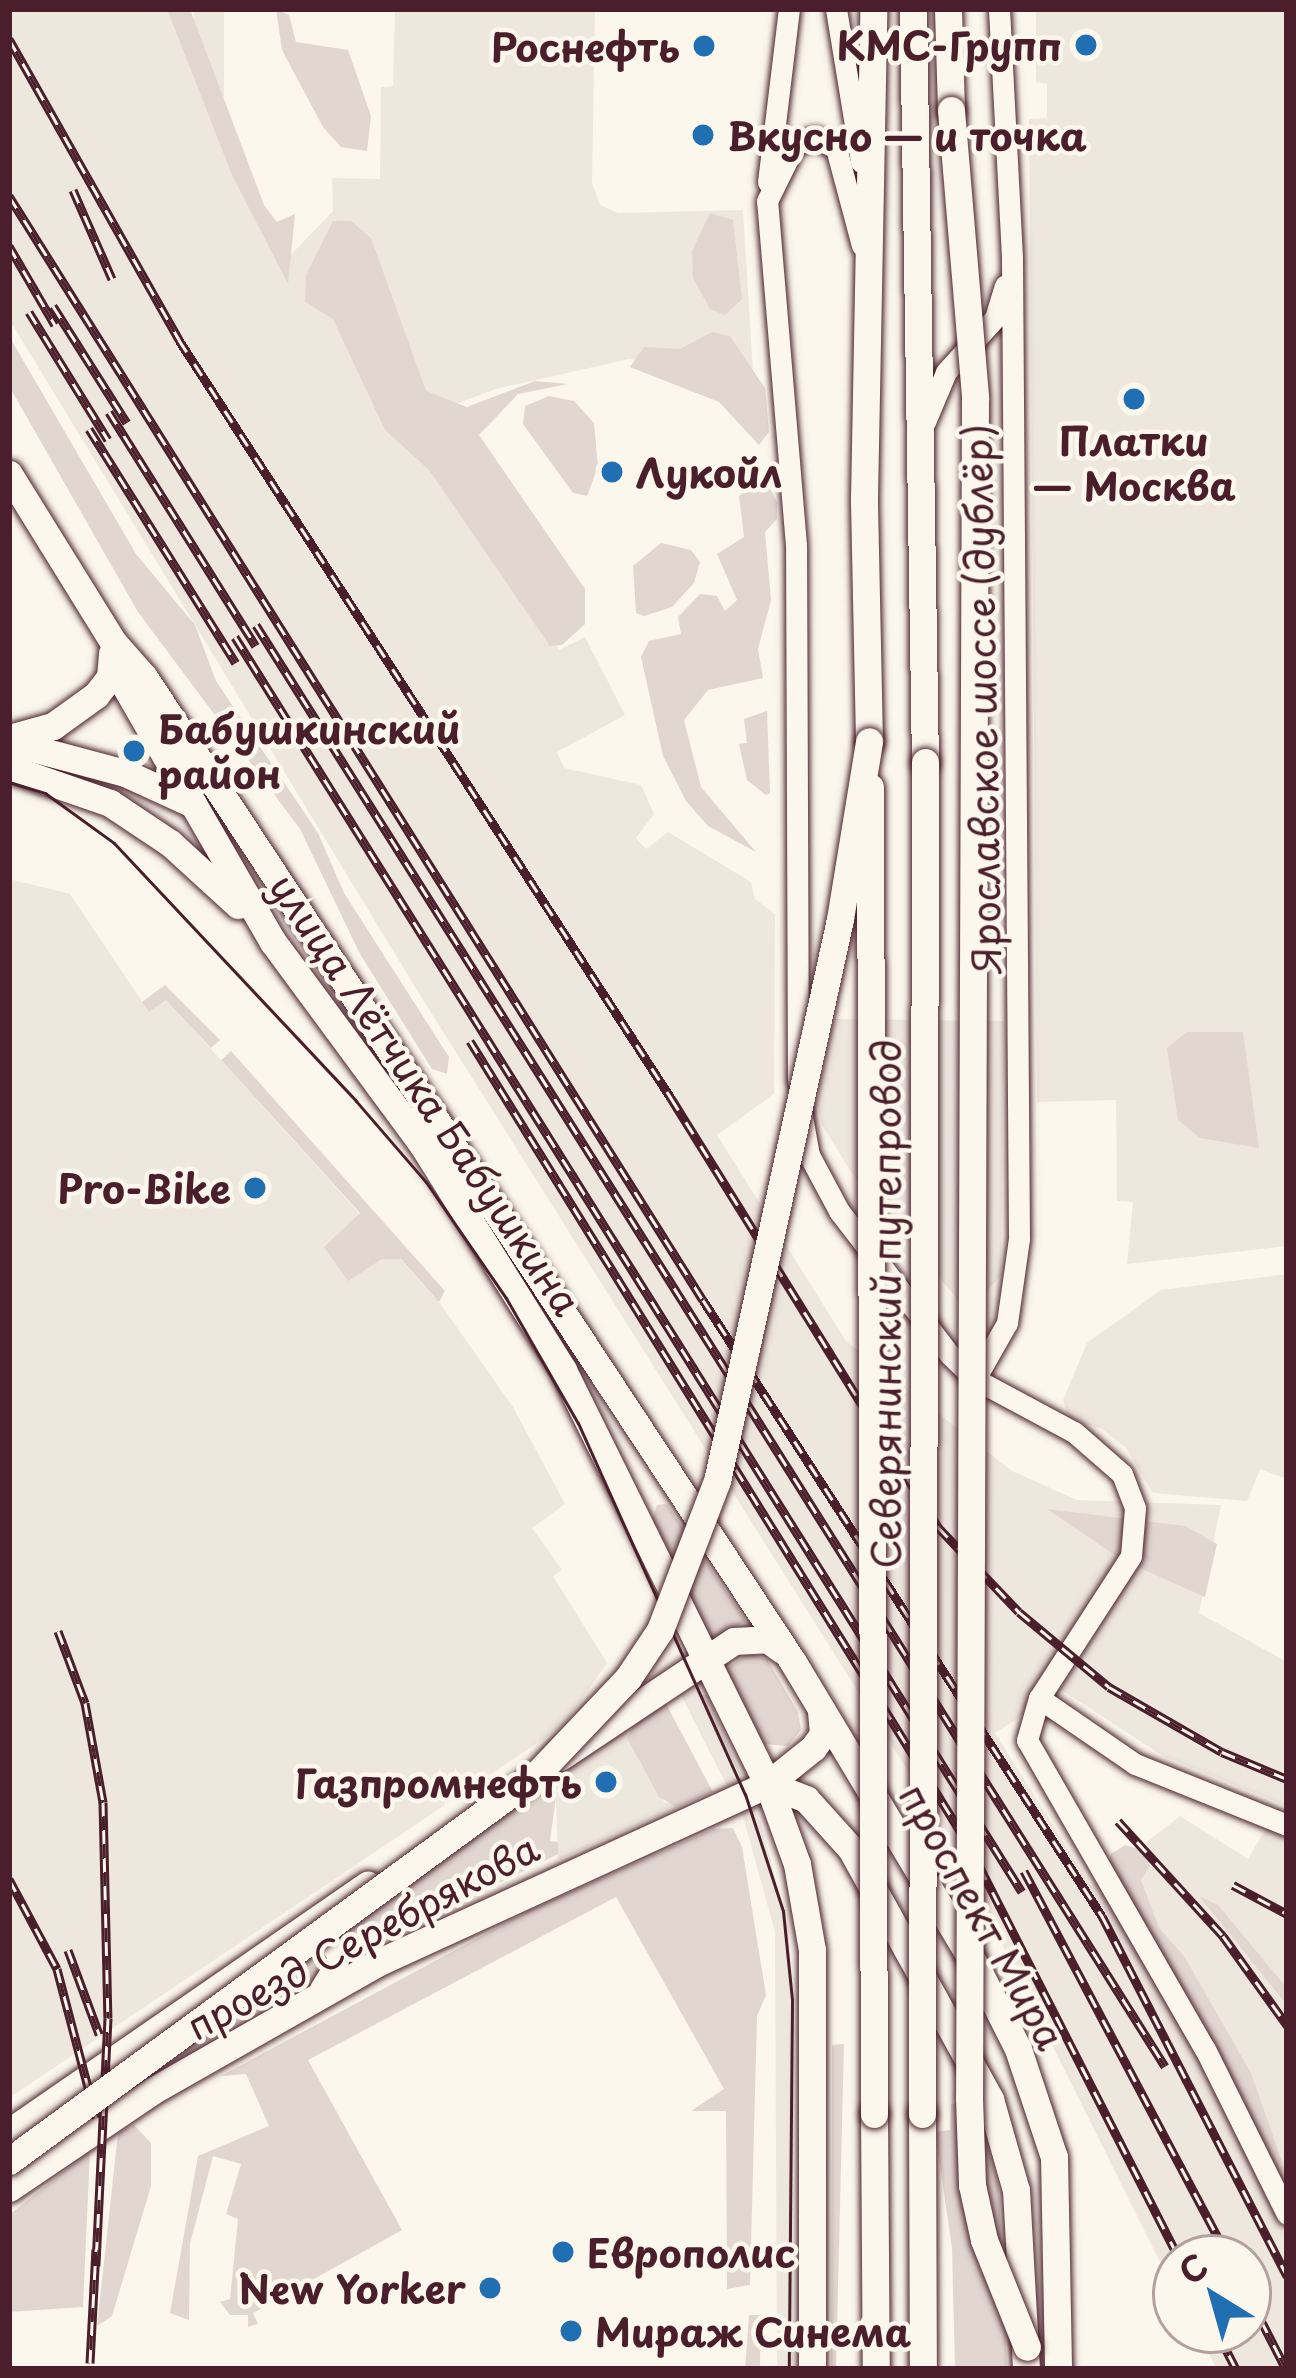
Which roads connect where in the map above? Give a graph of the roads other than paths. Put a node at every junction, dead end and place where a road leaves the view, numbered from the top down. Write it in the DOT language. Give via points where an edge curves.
graph roads {
  1 [pos="789,9"];
  2 [pos="836,9"];
  3 [pos="873,9"];
  4 [pos="913,9"];
  5 [pos="948,9"];
  6 [pos="999,9"];
  7 [pos="766,201"];
  8 [pos="870,214"];
  9 [pos="1012,257"];
  10 [pos="868,270"];
  11 [pos="920,440"];
  12 [pos="9,475"];
  13 [pos="113,643"];
  14 [pos="9,740"];
  15 [pos="869,741"];
  16 [pos="9,768"];
  17 [pos="191,803"];
  18 [pos="256,856"];
  19 [pos="273,942"];
  20 [pos="985,1384"];
  21 [pos="793,1662"];
  22 [pos="705,1665"];
  23 [pos="1039,1698"];
  24 [pos="821,1710"];
  25 [pos="768,1784"];
  26 [pos="1287,1825"];
  27 [pos="274,1946"];
  28 [pos="277,2023"];
  29 [pos="9,2132"];
  30 [pos="9,2162"];
  31 [pos="9,2188"];
  32 [pos="1287,2214"];
  33 [pos="812,2369"];
  34 [pos="876,2369"];
  35 [pos="926,2369"];
  36 [pos="1026,2369"];
  37 [pos="1042,2369"];
  38 [pos="1058,2369"];
  1 -- 7 [label="street"];
  2 -- 8 [label="street"];
  3 -- 8 [label="main road, Северянинский путепровод"];
  4 -- 11 [label="main road, Северянинский путепровод"];
  5 -- 37 [label="main road, bridge" via="975,397 972,2185 1002,2298"];
  6 -- 9 [label="street, Ярославское шоссе (дублёр)"];
  7 -- 10 [label="street" via="795,144 815,138 836,148"];
  7 -- 20 [label="street" via="796,545 801,1114 809,1155 839,1211"];
  8 -- 10 [label="main road, Северянинский путепровод"];
  9 -- 11 [label="street" via="994,318 946,372"];
  9 -- 20 [label="street, Ярославское шоссе (дублёр)" via="1019,1239 1007,1323"];
  10 -- 15 [label="main road, Северянинский путепровод"];
  11 -- 35 [label="main road, Северянинский путепровод, bridge"];
  12 -- 13 [label="main road, улица Лётчика Бабушкина"];
  13 -- 14 [label="main road" via="110,677 96,695 53,726"];
  13 -- 17 [label="main road, улица Лётчика Бабушкина" via="125,686"];
  13 -- 18 [label="main road, улица Лётчика Бабушкина"];
  14 -- 17 [label="main road" via="125,773"];
  15 -- 30 [label="main road, bridge" via="840,919 717,1481 660,1630 628,1678 536,1774"];
  15 -- 34 [label="main road, Северянинский путепровод, bridge"];
  16 -- 19 [label="main road" via="110,802 186,857"];
  17 -- 18 [label="main road"];
  17 -- 19 [label="main road, улица Лётчика Бабушкина"];
  18 -- 21 [label="main road, улица Лётчика Бабушкина"];
  19 -- 22 [label="main road, улица Лётчика Бабушкина" via="422,1144 563,1370"];
  20 -- 23 [label="street" via="1105,1455 1135,1508 1126,1571"];
  21 -- 22 [label="main road, проезд Серебрякова" via="767,1639 749,1636"];
  21 -- 24 [label="main road, проспект Мира"];
  22 -- 25 [label="main road, улица Лётчика Бабушкина"];
  22 -- 27 [label="main road, проезд Серебрякова"];
  23 -- 26 [label="street" via="1135,1765"];
  23 -- 32 [label="street" via="1028,1740 1032,1759 1205,2049"];
  24 -- 25 [label="main road, проезд Серебрякова" via="823,1734 813,1748"];
  24 -- 38 [label="main road, проспект Мира" via="979,1972 1050,2135"];
  25 -- 28 [label="main road, проезд Серебрякова" via="377,1963"];
  25 -- 33 [label="main road, улица Лётчика Бабушкина" via="797,1864 812,1950"];
  25 -- 36 [label="main road" via="806,1799 850,1849 990,2099 1016,2190"];
  27 -- 28 [label="street" via="312,1933 339,1958 327,1984"];
  27 -- 29 [label="main road, проезд Серебрякова"];
  28 -- 31 [label="main road, проезд Серебрякова" via="124,2108"];
}
